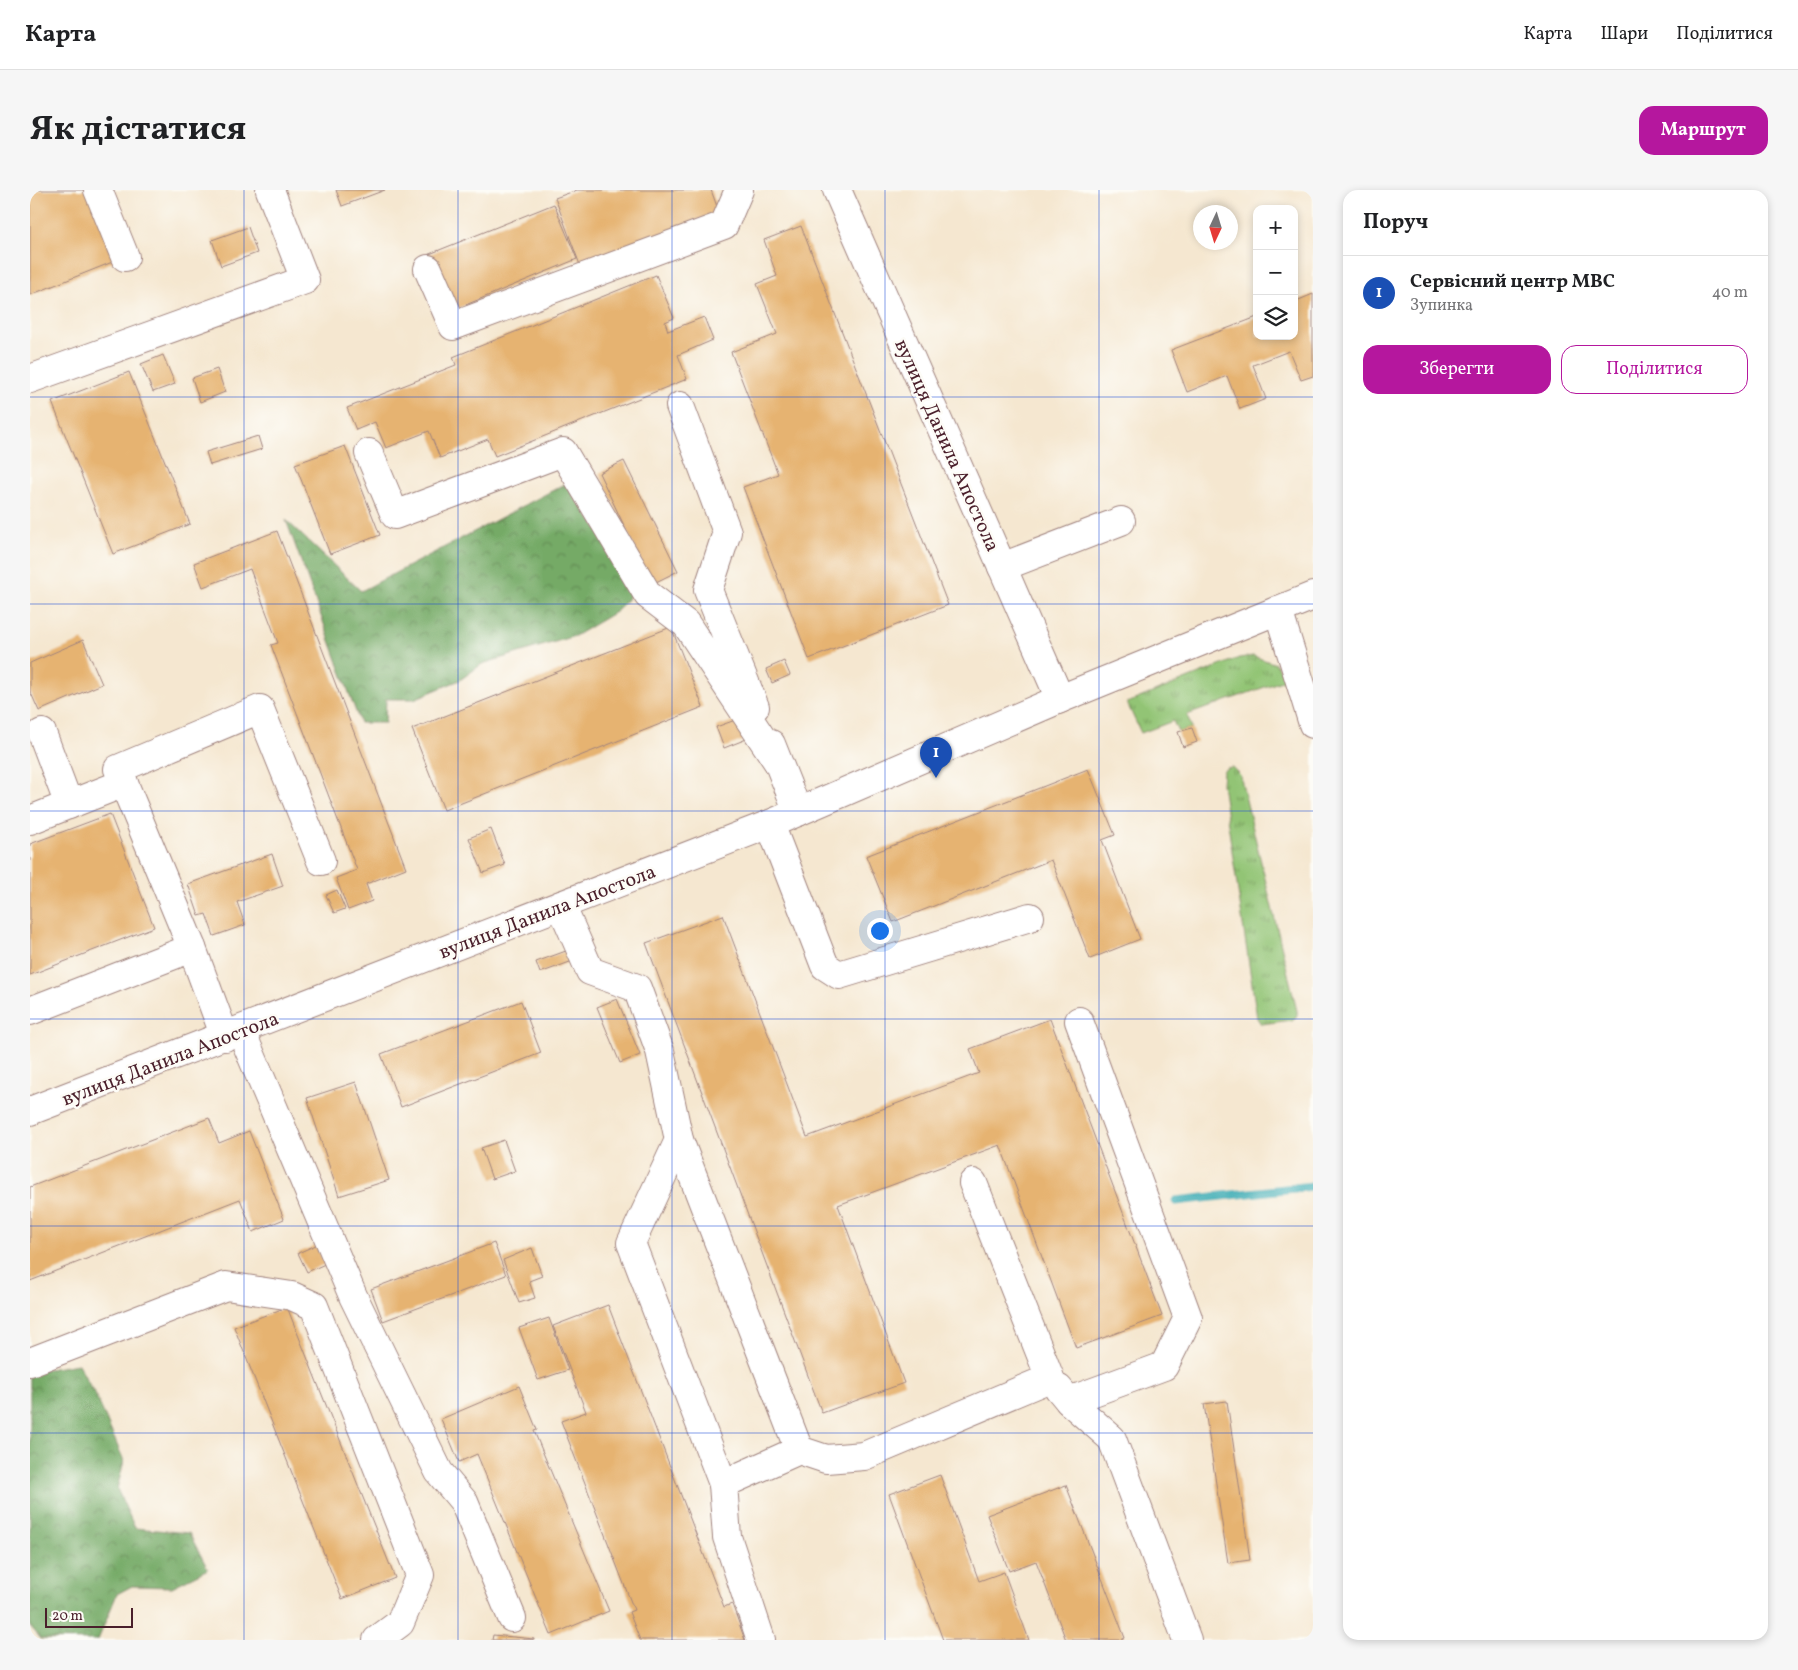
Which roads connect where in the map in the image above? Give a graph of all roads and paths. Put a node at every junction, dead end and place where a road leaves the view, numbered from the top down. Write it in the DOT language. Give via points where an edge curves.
graph roads {
  1 [pos="98,190"];
  2 [pos="739,190"];
  3 [pos="837,190"];
  4 [pos="278,193"];
  5 [pos="125,257"];
  6 [pos="428,268"];
  7 [pos="30,379"];
  8 [pos="680,406"];
  9 [pos="369,453"];
  10 [pos="1121,521"];
  11 [pos="1002,567"];
  12 [pos="1313,596"];
  13 [pos="1278,610"];
  14 [pos="1060,699"];
  15 [pos="1313,724"];
  16 [pos="42,733"];
  17 [pos="778,761"];
  18 [pos="124,783"];
  19 [pos="69,805"];
  20 [pos="798,812"];
  21 [pos="30,820"];
  22 [pos="770,824"];
  23 [pos="321,860"];
  24 [pos="561,905"];
  25 [pos="1030,918"];
  26 [pos="192,948"];
  27 [pos="30,1012"];
  28 [pos="1080,1021"];
  29 [pos="233,1034"];
  30 [pos="30,1111"];
  31 [pos="679,1140"];
  32 [pos="973,1183"];
  33 [pos="30,1362"];
  34 [pos="1050,1378"];
  35 [pos="1069,1401"];
  36 [pos="799,1450"];
  37 [pos="722,1484"];
  38 [pos="512,1618"];
  39 [pos="377,1640"];
  40 [pos="761,1640"];
  41 [pos="1188,1640"];
  1 -- 5 [label="street"];
  2 -- 6 [label="street" via="724,225 453,326"];
  3 -- 11 [label="street, вулиця Данила Апостола"];
  4 -- 7 [label="street" via="305,280"];
  8 -- 17 [label="street" via="728,532 708,590"];
  9 -- 17 [label="street" via="395,515 563,452 648,595 686,624"];
  10 -- 11 [label="street"];
  11 -- 14 [label="street, вулиця Данила Апостола"];
  12 -- 13 [label="street, вулиця Данила Апостола"];
  13 -- 14 [label="street, вулиця Данила Апостола"];
  13 -- 15 [label="street"];
  14 -- 20 [label="street, вулиця Данила Апостола"];
  16 -- 19 [label="street"];
  17 -- 20 [label="street"];
  18 -- 19 [label="street"];
  18 -- 23 [label="street" via="118,769 260,709"];
  18 -- 26 [label="street"];
  19 -- 21 [label="street"];
  20 -- 22 [label="street, вулиця Данила Апостола"];
  22 -- 24 [label="street, вулиця Данила Апостола"];
  22 -- 25 [label="street" via="825,966 839,975"];
  24 -- 29 [label="street, вулиця Данила Апостола"];
  24 -- 31 [label="street" via="590,971 637,988 660,1051"];
  26 -- 27 [label="street"];
  26 -- 29 [label="street"];
  28 -- 35 [label="street" via="1188,1318 1164,1366"];
  29 -- 30 [label="street, вулиця Данила Апостола"];
  29 -- 38 [label="street" via="353,1296 439,1472 464,1502"];
  31 -- 36 [label="street"];
  31 -- 37 [label="street" via="631,1243"];
  32 -- 34 [label="street"];
  33 -- 39 [label="street" via="226,1286 292,1296 314,1306 420,1575 400,1623"];
  34 -- 35 [label="street"];
  34 -- 36 [label="street" via="864,1456 826,1459"];
  35 -- 41 [label="street" via="1112,1439"];
  36 -- 37 [label="street"];
  37 -- 40 [label="street" via="727,1537"];
}
